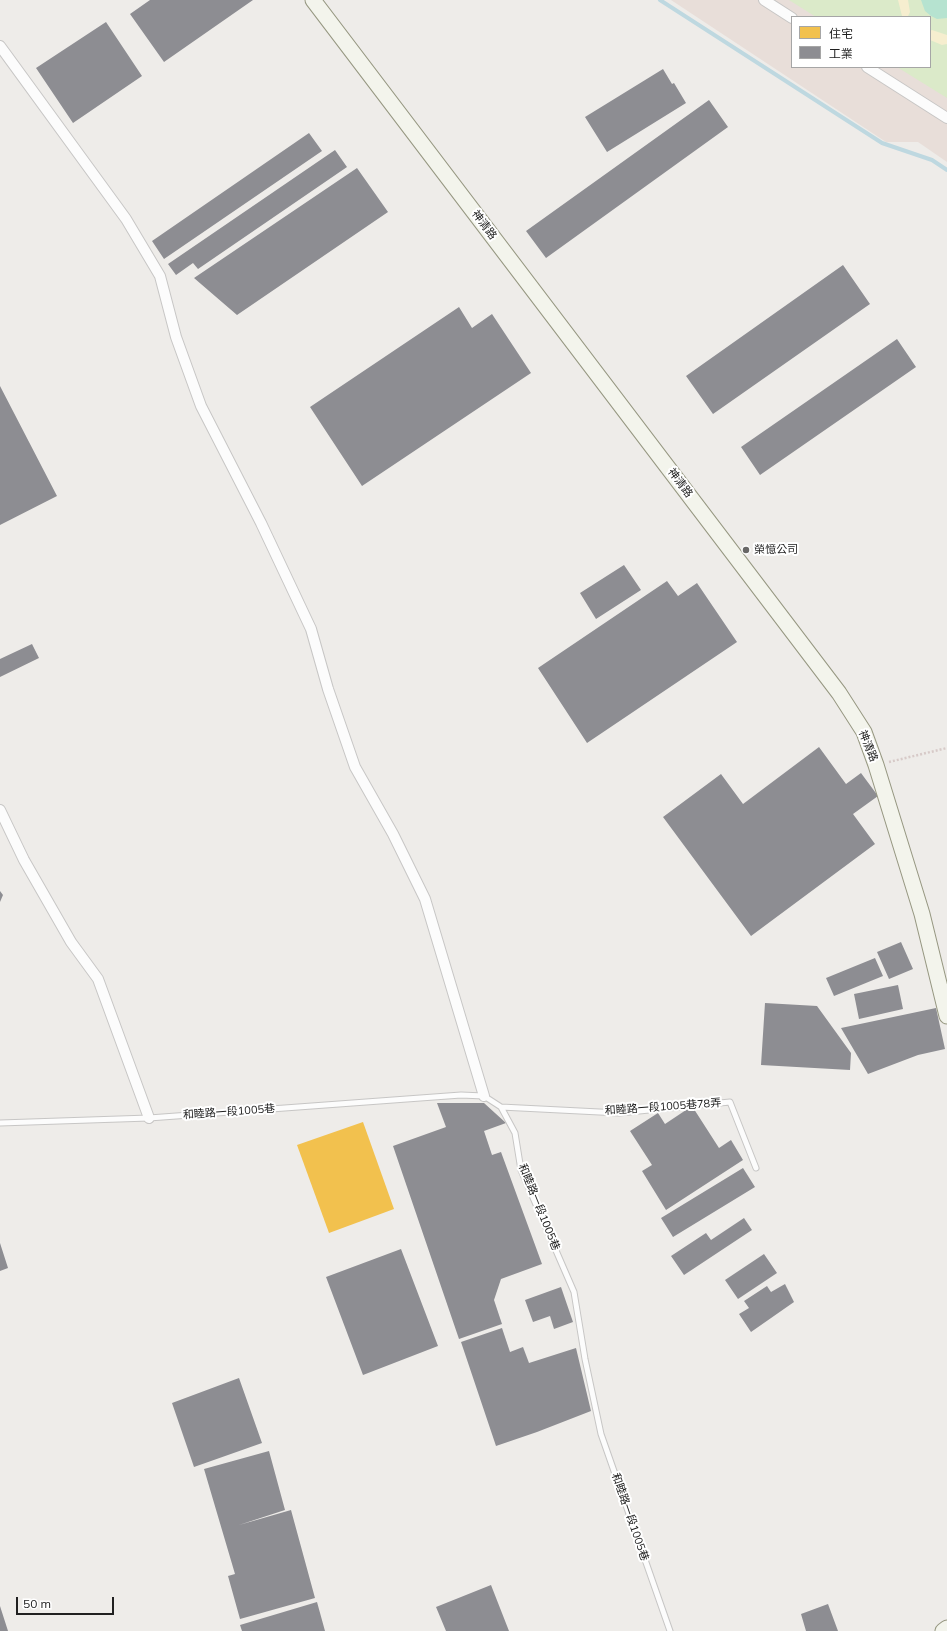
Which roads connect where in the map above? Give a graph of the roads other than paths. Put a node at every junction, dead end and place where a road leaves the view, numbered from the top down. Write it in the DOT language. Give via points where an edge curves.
graph roads {
  1 [pos="313,0"];
  2 [pos="764,0"];
  3 [pos="791,17"];
  4 [pos="0,46"];
  5 [pos="869,68"];
  6 [pos="947,118"];
  7 [pos="0,810"];
  8 [pos="947,1016"];
  9 [pos="484,1096"];
  10 [pos="501,1108"];
  11 [pos="148,1118"];
  12 [pos="0,1123"];
  13 [pos="756,1168"];
  14 [pos="947,1628"];
  15 [pos="670,1631"];
  16 [pos="943,1631"];
  1 -- 8 [label="street, 神清路" via="839,693 864,732 922,914"];
  2 -- 3 [label="street"];
  4 -- 9 [label="street" via="126,219 160,276 176,337 201,406 262,523 311,629 328,689 355,767 393,834 425,899"];
  5 -- 6 [label="street"];
  7 -- 11 [label="street" via="24,860 98,979"];
  9 -- 10 [label="lane, 和睦路一段1005巷"];
  9 -- 11 [label="lane, 和睦路一段1005巷" via="461,1095"];
  10 -- 13 [label="lane, 和睦路一段1005巷78弄" via="619,1113 730,1102"];
  10 -- 15 [label="lane, 和睦路一段1005巷" via="515,1133 521,1170 574,1292 601,1434"];
  11 -- 12 [label="lane, 和睦路一段1005巷"];
  14 -- 16 [label="street"];
}
